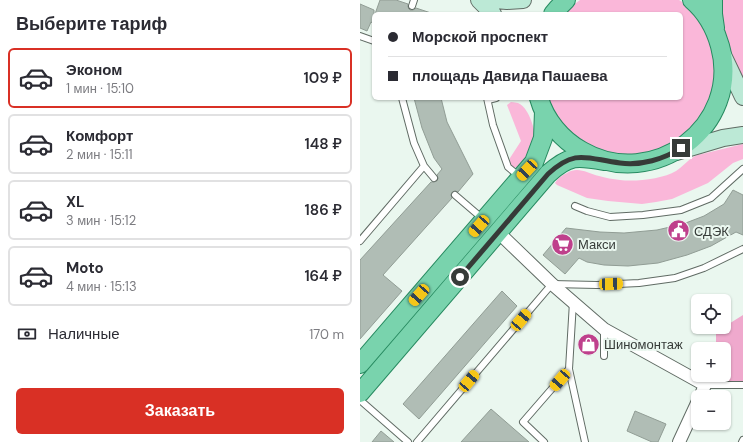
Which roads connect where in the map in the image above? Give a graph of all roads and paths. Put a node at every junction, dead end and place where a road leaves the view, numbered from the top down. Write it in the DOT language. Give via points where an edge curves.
graph roads {
  1 [pos="523,0"];
  2 [pos="566,0"];
  3 [pos="692,0"];
  4 [pos="713,0"];
  5 [pos="488,7"];
  6 [pos="555,12"];
  7 [pos="716,33"];
  8 [pos="360,36"];
  9 [pos="372,40"];
  10 [pos="722,52"];
  11 [pos="743,97"];
  12 [pos="403,100"];
  13 [pos="487,100"];
  14 [pos="542,105"];
  15 [pos="743,135"];
  16 [pos="674,152"];
  17 [pos="604,161"];
  18 [pos="424,166"];
  19 [pos="743,169"];
  20 [pos="521,177"];
  21 [pos="434,178"];
  22 [pos="455,195"];
  23 [pos="575,206"];
  24 [pos="484,220"];
  25 [pos="498,232"];
  26 [pos="360,241"];
  27 [pos="743,249"];
  28 [pos="552,284"];
  29 [pos="573,302"];
  30 [pos="604,329"];
  31 [pos="604,356"];
  32 [pos="360,364"];
  33 [pos="569,369"];
  34 [pos="705,385"];
  35 [pos="743,385"];
  36 [pos="703,390"];
  37 [pos="360,393"];
  38 [pos="360,400"];
  39 [pos="691,416"];
  40 [pos="408,442"];
  41 [pos="417,442"];
  42 [pos="544,442"];
  43 [pos="585,442"];
  44 [pos="679,442"];
  1 -- 5 [label="main road" via="507,1"];
  2 -- 6 [label="main road"];
  3 -- 7 [label="main road" via="701,8"];
  4 -- 7 [label="main road"];
  7 -- 10 [label="main road"];
  8 -- 9 [label="lane"];
  10 -- 11 [label="main road"];
  10 -- 16 [label="main road" via="723,78 715,108 689,143"];
  12 -- 18 [label="lane" via="414,143"];
  13 -- 20 [label="lane" via="508,167"];
  14 -- 17 [label="main road" via="562,136 586,154"];
  14 -- 20 [label="main road" via="543,138 534,162"];
  15 -- 16 [label="main road"];
  16 -- 17 [label="main road" via="641,163 620,164"];
  17 -- 25 [label="main road" via="584,157 569,159 560,164 548,174"];
  18 -- 21 [label="lane"];
  18 -- 26 [label="lane"];
  19 -- 23 [label="lane" via="711,198 681,210 610,217"];
  20 -- 24 [label="main road"];
  22 -- 24 [label="lane"];
  24 -- 25 [label="main road"];
  24 -- 32 [label="main road"];
  25 -- 28 [label="street"];
  25 -- 37 [label="main road"];
  27 -- 28 [label="lane" via="704,268 674,278 625,284"];
  28 -- 29 [label="street"];
  28 -- 41 [label="lane"];
  29 -- 30 [label="street"];
  29 -- 33 [label="lane"];
  30 -- 31 [label="lane"];
  30 -- 34 [label="street"];
  33 -- 42 [label="lane" via="523,422"];
  33 -- 43 [label="lane"];
  34 -- 35 [label="lane"];
  34 -- 36 [label="street"];
  38 -- 40 [label="lane"];
  39 -- 44 [label="street"];
}
